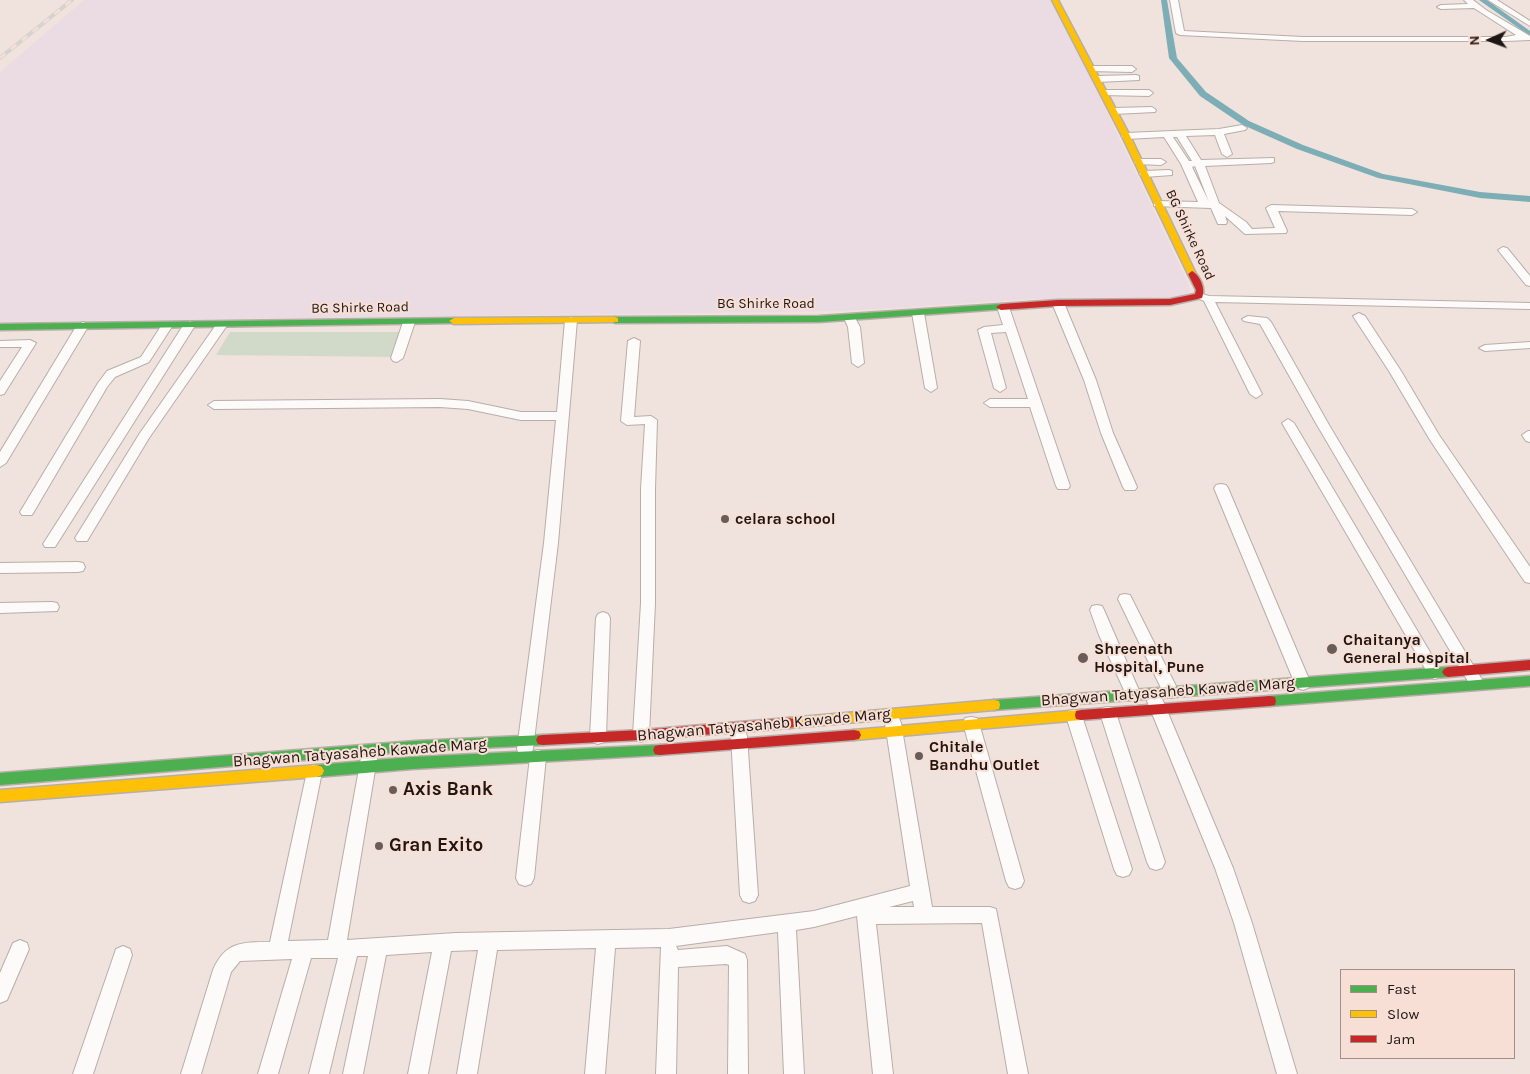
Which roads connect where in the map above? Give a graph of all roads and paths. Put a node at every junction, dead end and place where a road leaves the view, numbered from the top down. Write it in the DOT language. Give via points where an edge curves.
graph roads {
  1 [pos="1055,0"];
  2 [pos="1174,0"];
  3 [pos="1468,0"];
  4 [pos="1492,0"];
  5 [pos="1475,6"];
  6 [pos="1441,7"];
  7 [pos="1530,24"];
  8 [pos="1527,38"];
  9 [pos="1132,69"];
  10 [pos="1132,81"];
  11 [pos="1100,83"];
  12 [pos="1147,91"];
  13 [pos="1137,104"];
  14 [pos="1152,110"];
  15 [pos="1114,112"];
  16 [pos="1142,120"];
  17 [pos="1242,128"];
  18 [pos="1219,132"];
  19 [pos="1167,134"];
  20 [pos="1179,134"];
  21 [pos="1126,136"];
  22 [pos="1227,154"];
  23 [pos="1271,160"];
  24 [pos="1138,162"];
  25 [pos="1161,162"];
  26 [pos="1186,164"];
  27 [pos="1198,164"];
  28 [pos="1169,173"];
  29 [pos="1144,174"];
  30 [pos="1158,204"];
  31 [pos="1204,205"];
  32 [pos="1217,205"];
  33 [pos="1412,212"];
  34 [pos="1222,222"];
  35 [pos="1503,250"];
  36 [pos="1530,283"];
  37 [pos="1204,298"];
  38 [pos="1058,303"];
  39 [pos="1003,306"];
  40 [pos="1530,306"];
  41 [pos="918,313"];
  42 [pos="1359,316"];
  43 [pos="850,318"];
  44 [pos="1248,319"];
  45 [pos="571,320"];
  46 [pos="410,322"];
  47 [pos="190,324"];
  48 [pos="222,324"];
  49 [pos="83,325"];
  50 [pos="167,325"];
  51 [pos="1,328"];
  52 [pos="1010,328"];
  53 [pos="634,341"];
  54 [pos="0,344"];
  55 [pos="1530,345"];
  56 [pos="1485,348"];
  57 [pos="397,358"];
  58 [pos="858,363"];
  59 [pos="931,388"];
  60 [pos="1000,388"];
  61 [pos="0,391"];
  62 [pos="1256,394"];
  63 [pos="990,403"];
  64 [pos="1035,403"];
  65 [pos="214,405"];
  66 [pos="563,416"];
  67 [pos="1288,423"];
  68 [pos="0,463"];
  69 [pos="1063,486"];
  70 [pos="1130,487"];
  71 [pos="1221,488"];
  72 [pos="27,512"];
  73 [pos="82,538"];
  74 [pos="50,544"];
  75 [pos="78,567"];
  76 [pos="0,568"];
  77 [pos="1530,578"];
  78 [pos="1125,599"];
  79 [pos="52,607"];
  80 [pos="0,608"];
  81 [pos="1097,610"];
  82 [pos="603,618"];
  83 [pos="1530,665"];
  84 [pos="1470,671"];
  85 [pos="1435,673"];
  86 [pos="1376,678"];
  87 [pos="1530,681"];
  88 [pos="1303,684"];
  89 [pos="1478,685"];
  90 [pos="1171,692"];
  91 [pos="1384,693"];
  92 [pos="1133,695"];
  93 [pos="1155,702"];
  94 [pos="1108,713"];
  95 [pos="1074,716"];
  96 [pos="893,723"];
  97 [pos="971,723"];
  98 [pos="641,735"];
  99 [pos="739,736"];
  100 [pos="598,737"];
  101 [pos="526,741"];
  102 [pos="531,757"];
  103 [pos="369,759"];
  104 [pos="166,767"];
  105 [pos="314,772"];
  106 [pos="0,779"];
  107 [pos="161,784"];
  108 [pos="0,796"];
  109 [pos="1156,862"];
  110 [pos="1123,869"];
  111 [pos="524,878"];
  112 [pos="1015,881"];
  113 [pos="920,891"];
  114 [pos="749,895"];
  115 [pos="862,906"];
  116 [pos="924,916"];
  117 [pos="787,923"];
  118 [pos="669,938"];
  119 [pos="606,940"];
  120 [pos="489,942"];
  121 [pos="443,943"];
  122 [pos="379,946"];
  123 [pos="343,948"];
  124 [pos="20,949"];
  125 [pos="277,950"];
  126 [pos="304,950"];
  127 [pos="123,955"];
  128 [pos="669,958"];
  129 [pos="0,994"];
  130 [pos="83,1074"];
  131 [pos="191,1074"];
  132 [pos="268,1074"];
  133 [pos="319,1074"];
  134 [pos="352,1074"];
  135 [pos="418,1074"];
  136 [pos="467,1074"];
  137 [pos="595,1074"];
  138 [pos="666,1074"];
  139 [pos="738,1074"];
  140 [pos="794,1074"];
  141 [pos="878,1074"];
  142 [pos="883,1074"];
  143 [pos="1018,1074"];
  144 [pos="1288,1074"];
  1 -- 11 [label="street, BG Shirke Road"];
  2 -- 8 [label="street" via="1180,33 1354,40"];
  3 -- 5 [label="street"];
  4 -- 7 [label="street"];
  5 -- 6 [label="street"];
  5 -- 8 [label="street"];
  9 -- 11 [label="street"];
  10 -- 11 [label="street"];
  11 -- 12 [label="street"];
  11 -- 15 [label="street, BG Shirke Road"];
  13 -- 15 [label="street"];
  14 -- 15 [label="street"];
  15 -- 16 [label="street"];
  15 -- 21 [label="street, BG Shirke Road"];
  17 -- 18 [label="street"];
  18 -- 20 [label="street"];
  18 -- 22 [label="street"];
  19 -- 20 [label="street"];
  19 -- 21 [label="street"];
  19 -- 26 [label="street"];
  20 -- 27 [label="street"];
  21 -- 24 [label="street, BG Shirke Road"];
  23 -- 27 [label="street"];
  24 -- 25 [label="street"];
  24 -- 29 [label="street, BG Shirke Road"];
  26 -- 27 [label="street"];
  26 -- 31 [label="street"];
  27 -- 32 [label="street"];
  28 -- 29 [label="street"];
  29 -- 30 [label="street, BG Shirke Road"];
  30 -- 31 [label="street"];
  30 -- 37 [label="street, BG Shirke Road"];
  31 -- 32 [label="street"];
  32 -- 33 [label="street" via="1249,232 1282,231 1271,208"];
  32 -- 34 [label="street"];
  35 -- 36 [label="street"];
  37 -- 38 [label="street, BG Shirke Road" via="1170,302"];
  37 -- 40 [label="street"];
  37 -- 62 [label="street"];
  38 -- 39 [label="street, BG Shirke Road"];
  38 -- 70 [label="street"];
  39 -- 41 [label="street, BG Shirke Road"];
  39 -- 52 [label="street"];
  41 -- 43 [label="street, BG Shirke Road"];
  41 -- 59 [label="street"];
  42 -- 77 [label="street" via="1434,437"];
  43 -- 45 [label="street, BG Shirke Road"];
  43 -- 58 [label="street"];
  44 -- 84 [label="street" via="1266,322 1323,425"];
  45 -- 46 [label="street, BG Shirke Road"];
  45 -- 66 [label="street"];
  46 -- 48 [label="street, BG Shirke Road"];
  46 -- 57 [label="street"];
  47 -- 48 [label="street, BG Shirke Road"];
  47 -- 50 [label="street, BG Shirke Road"];
  47 -- 74 [label="street"];
  48 -- 73 [label="street" via="144,436"];
  49 -- 50 [label="street, BG Shirke Road"];
  49 -- 51 [label="street, BG Shirke Road"];
  49 -- 68 [label="street"];
  50 -- 72 [label="street" via="145,359 111,374 102,386"];
  52 -- 60 [label="street" via="984,330"];
  52 -- 64 [label="street"];
  53 -- 98 [label="street" via="627,421 651,420 648,603"];
  54 -- 61 [label="street" via="30,343"];
  55 -- 56 [label="street"];
  63 -- 64 [label="street"];
  64 -- 69 [label="street"];
  65 -- 66 [label="street" via="440,403 468,405 520,416"];
  66 -- 101 [label="street"];
  67 -- 85 [label="street"];
  71 -- 88 [label="street"];
  75 -- 76 [label="street"];
  78 -- 90 [label="street"];
  79 -- 80 [label="street"];
  81 -- 92 [label="street"];
  82 -- 100 [label="street"];
  83 -- 84 [label="street, Bhagwan Tatyasaheb Kawade Marg"];
  84 -- 85 [label="street, Bhagwan Tatyasaheb Kawade Marg"];
  84 -- 89 [label="street"];
  85 -- 86 [label="street, Bhagwan Tatyasaheb Kawade Marg"];
  86 -- 88 [label="street, Bhagwan Tatyasaheb Kawade Marg"];
  86 -- 91 [label="street"];
  87 -- 89 [label="street, Bhagwan Tatyasaheb Kawade Marg"];
  88 -- 90 [label="street, Bhagwan Tatyasaheb Kawade Marg"];
  89 -- 91 [label="street, Bhagwan Tatyasaheb Kawade Marg"];
  90 -- 93 [label="street, Bhagwan Tatyasaheb Kawade Marg"];
  91 -- 93 [label="street, Bhagwan Tatyasaheb Kawade Marg"];
  92 -- 93 [label="street, Bhagwan Tatyasaheb Kawade Marg"];
  92 -- 96 [label="street, Bhagwan Tatyasaheb Kawade Marg"];
  93 -- 94 [label="street, Bhagwan Tatyasaheb Kawade Marg"];
  93 -- 144 [label="street" via="1224,868"];
  94 -- 95 [label="street, Bhagwan Tatyasaheb Kawade Marg"];
  94 -- 109 [label="street"];
  95 -- 97 [label="street, Bhagwan Tatyasaheb Kawade Marg"];
  95 -- 110 [label="street"];
  96 -- 97 [label="street, Bhagwan Tatyasaheb Kawade Marg"];
  96 -- 99 [label="street, Bhagwan Tatyasaheb Kawade Marg"];
  96 -- 99 [label="street, Bhagwan Tatyasaheb Kawade Marg"];
  96 -- 113 [label="street"];
  97 -- 112 [label="street"];
  98 -- 99 [label="street, Bhagwan Tatyasaheb Kawade Marg"];
  98 -- 100 [label="street, Bhagwan Tatyasaheb Kawade Marg"];
  99 -- 102 [label="street, Bhagwan Tatyasaheb Kawade Marg"];
  99 -- 114 [label="street"];
  100 -- 101 [label="street, Bhagwan Tatyasaheb Kawade Marg"];
  101 -- 102 [label="street"];
  101 -- 103 [label="street, Bhagwan Tatyasaheb Kawade Marg" via="415,746"];
  102 -- 103 [label="street, Bhagwan Tatyasaheb Kawade Marg"];
  102 -- 111 [label="street"];
  103 -- 104 [label="street, Bhagwan Tatyasaheb Kawade Marg"];
  103 -- 105 [label="street, Bhagwan Tatyasaheb Kawade Marg"];
  103 -- 123 [label="street"];
  104 -- 106 [label="street, Bhagwan Tatyasaheb Kawade Marg"];
  104 -- 107 [label="street"];
  105 -- 107 [label="street, Bhagwan Tatyasaheb Kawade Marg"];
  105 -- 125 [label="street"];
  107 -- 108 [label="street, Bhagwan Tatyasaheb Kawade Marg"];
  113 -- 115 [label="street"];
  113 -- 116 [label="street"];
  115 -- 117 [label="street"];
  115 -- 141 [label="street"];
  116 -- 142 [label="street" via="866,916"];
  116 -- 143 [label="street" via="990,915"];
  117 -- 118 [label="street"];
  117 -- 140 [label="street"];
  118 -- 119 [label="street"];
  118 -- 128 [label="street"];
  119 -- 120 [label="street"];
  119 -- 137 [label="street"];
  120 -- 121 [label="street"];
  120 -- 136 [label="street"];
  121 -- 122 [label="street"];
  121 -- 135 [label="street"];
  122 -- 123 [label="street"];
  122 -- 134 [label="street"];
  123 -- 126 [label="street"];
  123 -- 133 [label="street"];
  124 -- 129 [label="street"];
  125 -- 126 [label="street"];
  125 -- 131 [label="street" via="234,953 227,959"];
  126 -- 132 [label="street"];
  127 -- 130 [label="street"];
  128 -- 138 [label="street"];
  128 -- 139 [label="street" via="726,955 738,960"];
}
